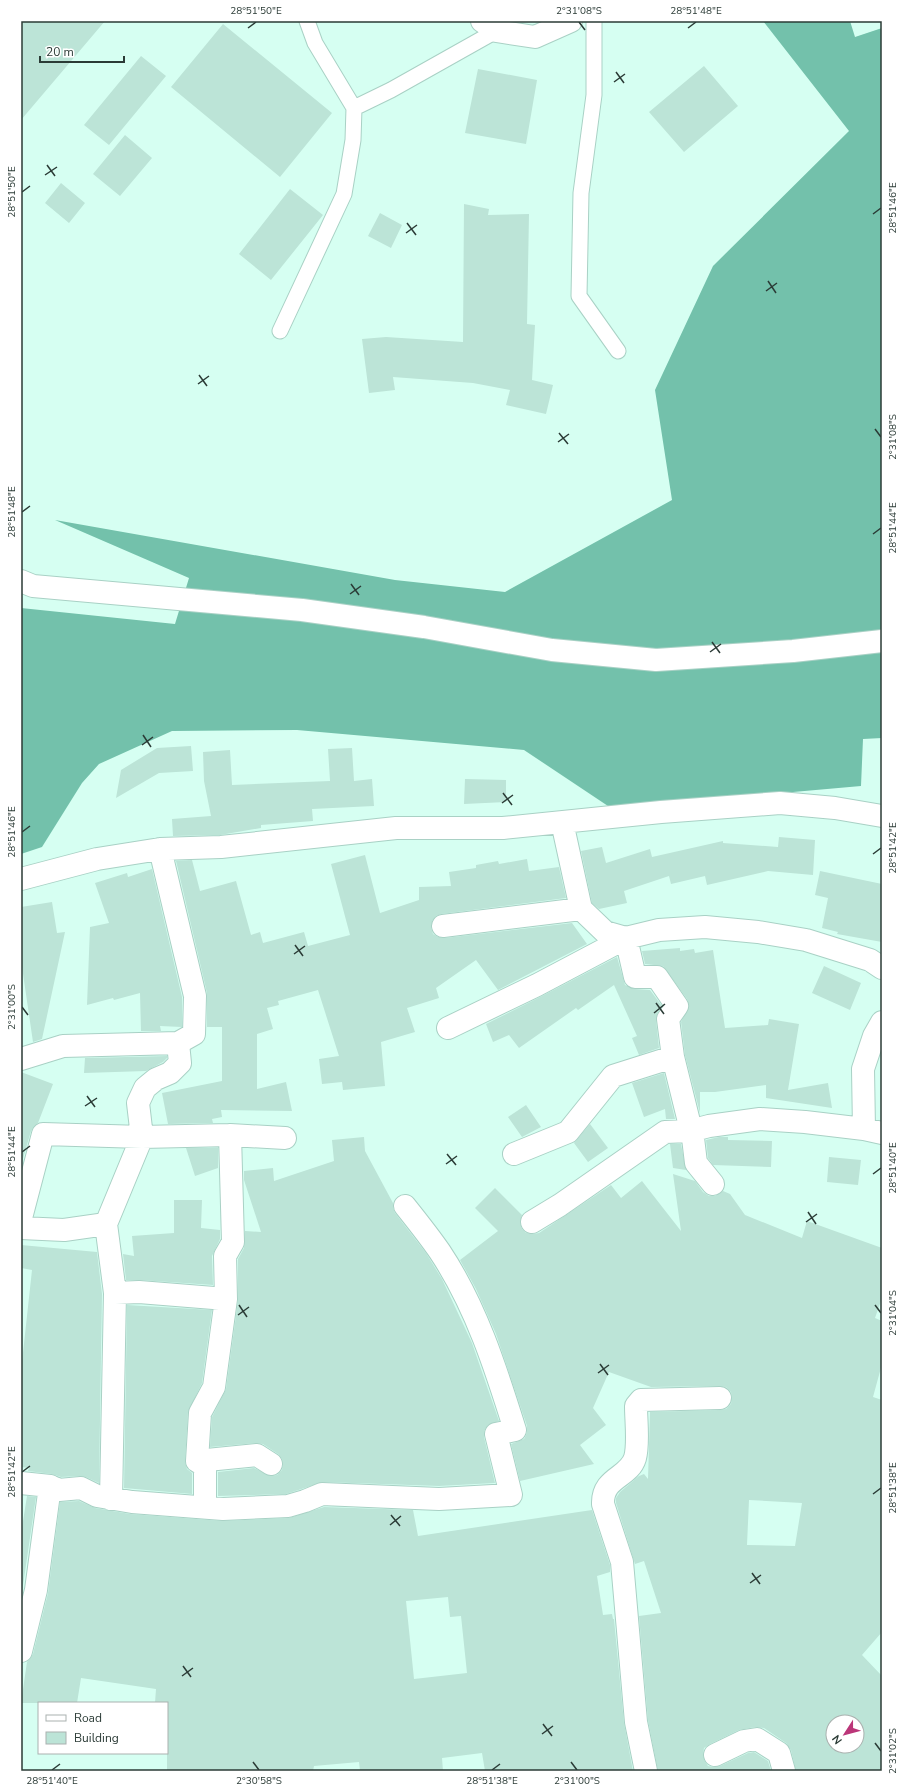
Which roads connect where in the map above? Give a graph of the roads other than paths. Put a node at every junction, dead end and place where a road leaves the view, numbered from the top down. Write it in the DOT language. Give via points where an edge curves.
graph roads {
  1 [pos="307,21"];
  2 [pos="572,21"];
  3 [pos="594,21"];
  4 [pos="489,26"];
  5 [pos="354,108"];
  6 [pos="280,332"];
  7 [pos="618,351"];
  8 [pos="21,581"];
  9 [pos="882,641"];
  10 [pos="882,816"];
  11 [pos="562,822"];
  12 [pos="160,849"];
  13 [pos="21,879"];
  14 [pos="581,909"];
  15 [pos="443,926"];
  16 [pos="626,938"];
  17 [pos="882,968"];
  18 [pos="882,1022"];
  19 [pos="448,1028"];
  20 [pos="178,1043"];
  21 [pos="673,1057"];
  22 [pos="21,1059"];
  23 [pos="690,1131"];
  24 [pos="873,1131"];
  25 [pos="230,1135"];
  26 [pos="142,1137"];
  27 [pos="286,1138"];
  28 [pos="514,1154"];
  29 [pos="714,1184"];
  30 [pos="405,1206"];
  31 [pos="21,1218"];
  32 [pos="532,1222"];
  33 [pos="106,1224"];
  34 [pos="21,1228"];
  35 [pos="115,1293"];
  36 [pos="226,1300"];
  37 [pos="720,1398"];
  38 [pos="197,1461"];
  39 [pos="271,1464"];
  40 [pos="21,1483"];
  41 [pos="50,1486"];
  42 [pos="111,1499"];
  43 [pos="205,1507"];
  44 [pos="21,1651"];
  45 [pos="715,1755"];
  46 [pos="646,1771"];
  47 [pos="784,1771"];
  1 -- 5 [label="lane" via="315,43"];
  2 -- 4 [label="street" via="536,36"];
  3 -- 7 [label="lane" via="594,95 581,193 579,296"];
  4 -- 5 [label="lane" via="391,90"];
  5 -- 6 [label="lane" via="353,140 344,194"];
  8 -- 9 [label="street" via="32,586 302,610 552,650 656,660 793,651"];
  10 -- 11 [label="street" via="780,803"];
  11 -- 12 [label="street" via="503,828 396,828 221,847"];
  11 -- 14 [label="street"];
  12 -- 13 [label="street" via="97,859"];
  12 -- 20 [label="street" via="195,996 194,1034"];
  14 -- 15 [label="street"];
  14 -- 16 [label="street" via="605,932"];
  16 -- 17 [label="street" via="658,930 705,927 758,932 806,940 870,960"];
  16 -- 19 [label="street"];
  16 -- 21 [label="street" via="635,977 657,976 677,1006 668,1019"];
  18 -- 24 [label="street" via="874,1036 863,1069"];
  20 -- 22 [label="street" via="63,1046"];
  20 -- 26 [label="street" via="180,1063 170,1073 156,1079 145,1088 138,1104"];
  21 -- 23 [label="street"];
  21 -- 28 [label="street" via="613,1076 568,1132"];
  23 -- 24 [label="street" via="760,1119"];
  23 -- 29 [label="street" via="696,1163"];
  23 -- 32 [label="street" via="665,1132"];
  25 -- 26 [label="street"];
  25 -- 27 [label="street"];
  25 -- 36 [label="street" via="233,1242 226,1256"];
  26 -- 31 [label="street" via="43,1134"];
  26 -- 33 [label="street"];
  30 -- 43 [label="street" via="444,1259 478,1322 496,1370 515,1430 496,1434 511,1494 439,1498 322,1494 288,1506 223,1509"];
  33 -- 34 [label="street" via="64,1230"];
  33 -- 35 [label="street"];
  35 -- 36 [label="street" via="139,1292"];
  35 -- 42 [label="street"];
  36 -- 38 [label="street" via="214,1387 200,1413"];
  37 -- 46 [label="street" via="641,1400 636,1406 635,1460 608,1485 603,1497 622,1562 636,1722"];
  38 -- 39 [label="street" via="258,1455"];
  38 -- 43 [label="street" via="205,1466"];
  40 -- 41 [label="street"];
  41 -- 42 [label="street" via="59,1490 81,1488 97,1496"];
  41 -- 44 [label="street" via="36,1590"];
  42 -- 43 [label="street"];
  45 -- 47 [label="street" via="744,1741 757,1739 779,1753"];
}
